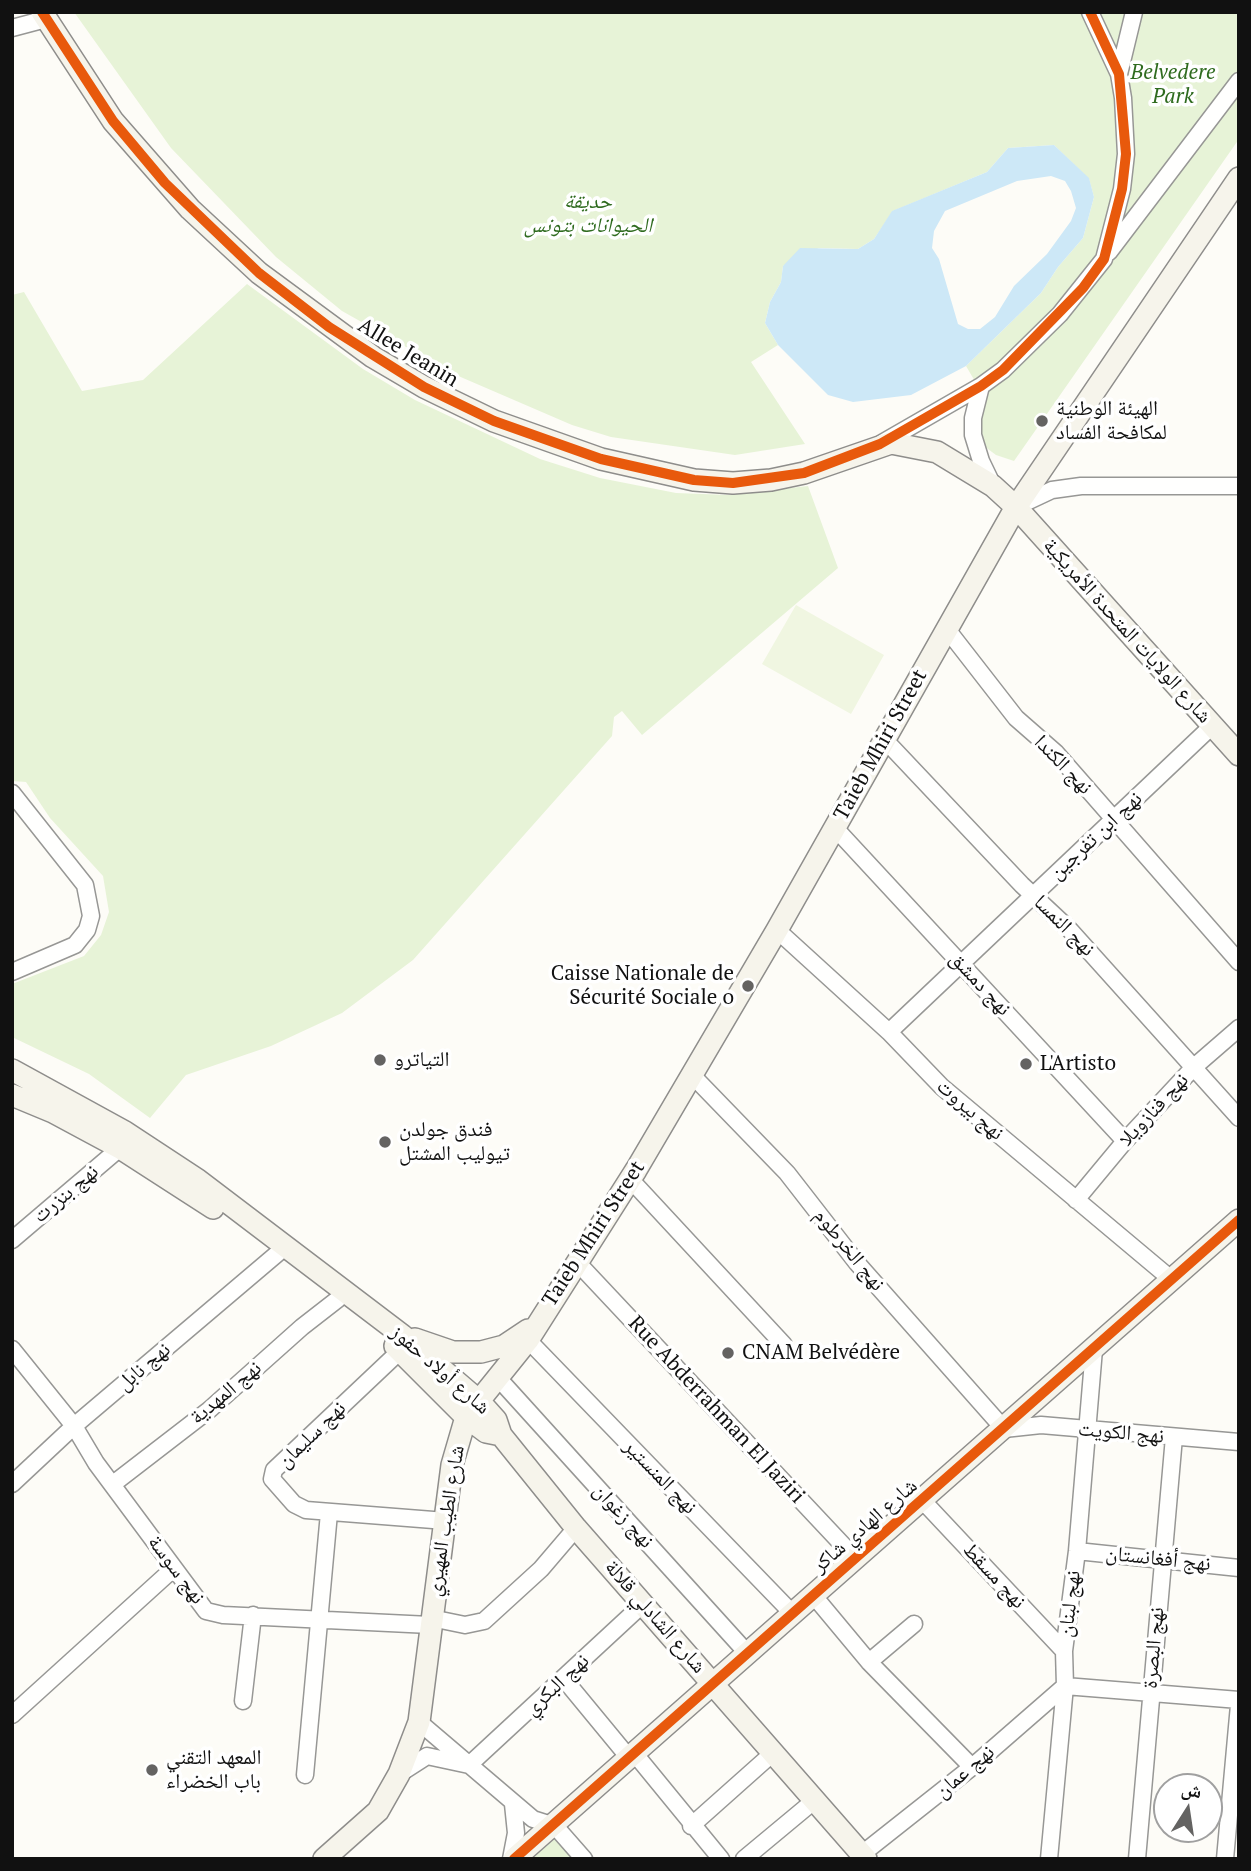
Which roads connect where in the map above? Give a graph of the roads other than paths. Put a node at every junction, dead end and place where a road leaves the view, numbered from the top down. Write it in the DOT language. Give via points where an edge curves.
graph roads {
  1 [pos="1090,12"];
  2 [pos="1134,12"];
  3 [pos="44,16"];
  4 [pos="12,28"];
  5 [pos="1119,74"];
  6 [pos="1239,80"];
  7 [pos="1239,178"];
  8 [pos="1104,259"];
  9 [pos="981,386"];
  10 [pos="880,444"];
  11 [pos="993,486"];
  12 [pos="1239,486"];
  13 [pos="1016,507"];
  14 [pos="946,628"];
  15 [pos="1212,726"];
  16 [pos="884,739"];
  17 [pos="1239,755"];
  18 [pos="12,793"];
  19 [pos="1114,820"];
  20 [pos="835,828"];
  21 [pos="1034,894"];
  22 [pos="777,930"];
  23 [pos="1239,962"];
  24 [pos="962,964"];
  25 [pos="12,972"];
  26 [pos="1239,1028"];
  27 [pos="889,1032"];
  28 [pos="1194,1067"];
  29 [pos="12,1070"];
  30 [pos="692,1075"];
  31 [pos="12,1095"];
  32 [pos="1239,1118"];
  33 [pos="1125,1140"];
  34 [pos="120,1148"];
  35 [pos="630,1179"];
  36 [pos="1076,1200"];
  37 [pos="1239,1220"];
  38 [pos="12,1240"];
  39 [pos="278,1253"];
  40 [pos="576,1261"];
  41 [pos="1171,1279"];
  42 [pos="338,1299"];
  43 [pos="533,1331"];
  44 [pos="402,1343"];
  45 [pos="784,1345"];
  46 [pos="12,1349"];
  47 [pos="1094,1349"];
  48 [pos="499,1379"];
  49 [pos="472,1409"];
  50 [pos="74,1426"];
  51 [pos="1004,1429"];
  52 [pos="1088,1430"];
  53 [pos="501,1435"];
  54 [pos="1174,1437"];
  55 [pos="1239,1443"];
  56 [pos="12,1484"];
  57 [pos="113,1484"];
  58 [pos="923,1501"];
  59 [pos="329,1513"];
  60 [pos="446,1521"];
  61 [pos="576,1528"];
  62 [pos="1077,1550"];
  63 [pos="856,1559"];
  64 [pos="1162,1561"];
  65 [pos="1239,1568"];
  66 [pos="173,1569"];
  67 [pos="814,1596"];
  68 [pos="643,1604"];
  69 [pos="793,1614"];
  70 [pos="253,1615"];
  71 [pos="320,1618"];
  72 [pos="430,1622"];
  73 [pos="914,1624"];
  74 [pos="1064,1651"];
  75 [pos="748,1654"];
  76 [pos="869,1662"];
  77 [pos="564,1679"];
  78 [pos="714,1685"];
  79 [pos="1065,1686"];
  80 [pos="1150,1692"];
  81 [pos="243,1701"];
  82 [pos="1239,1702"];
  83 [pos="12,1715"];
  84 [pos="419,1722"];
  85 [pos="773,1753"];
  86 [pos="633,1757"];
  87 [pos="470,1765"];
  88 [pos="972,1767"];
  89 [pos="399,1774"];
  90 [pos="305,1775"];
  91 [pos="815,1800"];
  92 [pos="513,1804"];
  93 [pos="691,1825"];
  94 [pos="555,1826"];
  95 [pos="864,1857"];
  96 [pos="324,1859"];
  97 [pos="512,1859"];
  98 [pos="584,1859"];
  99 [pos="721,1859"];
  100 [pos="744,1859"];
  101 [pos="1049,1859"];
  102 [pos="1137,1859"];
  103 [pos="1225,1859"];
  1 -- 5 [label="street"];
  2 -- 5 [label="street"];
  3 -- 4 [label="street"];
  3 -- 10 [label="main road, Allee Jeanin" via="113,121 190,209 259,273 329,327 454,403 601,459 694,480 771,480 836,463"];
  5 -- 8 [label="street" via="1126,154"];
  6 -- 8 [label="street"];
  7 -- 13 [label="main road, Taieb Mhiri Street"];
  8 -- 9 [label="street" via="1060,314 1016,359"];
  9 -- 10 [label="street"];
  9 -- 11 [label="street" via="973,435"];
  10 -- 11 [label="main road, شارع الولايات المتحدة الأمريكية" via="901,443 937,452"];
  11 -- 13 [label="main road, شارع الولايات المتحدة الأمريكية"];
  12 -- 13 [label="street" via="1081,486 1052,490"];
  13 -- 14 [label="main road, Taieb Mhiri Street"];
  13 -- 15 [label="main road, شارع الولايات المتحدة الأمريكية"];
  14 -- 16 [label="main road, Taieb Mhiri Street"];
  14 -- 19 [label="street, نهج الكندا" via="1016,718 1056,753"];
  15 -- 17 [label="main road, شارع الولايات المتحدة الأمريكية"];
  15 -- 19 [label="street, نهج ابن تفرجين"];
  16 -- 20 [label="main road, Taieb Mhiri Street"];
  16 -- 21 [label="street, نهج النمسا"];
  18 -- 25 [label="street" via="85,885 92,916 75,945"];
  19 -- 21 [label="street, نهج ابن تفرجين"];
  19 -- 23 [label="street, نهج الكندا"];
  20 -- 22 [label="main road, Taieb Mhiri Street"];
  20 -- 24 [label="street, نهج دمشق"];
  21 -- 24 [label="street, نهج ابن تفرجين"];
  21 -- 28 [label="street, نهج النمسا"];
  22 -- 27 [label="street, نهج بيروت"];
  22 -- 30 [label="main road, Taieb Mhiri Street"];
  24 -- 27 [label="street, نهج ابن تفرجين"];
  24 -- 33 [label="street, نهج دمشق"];
  26 -- 28 [label="street, نهج فنازويلا"];
  27 -- 36 [label="street, نهج بيروت" via="942,1087"];
  28 -- 32 [label="street, نهج النمسا"];
  28 -- 33 [label="street, نهج فنازويلا"];
  29 -- 44 [label="main road, شارع أولاد حفوز" via="125,1132 198,1180"];
  30 -- 35 [label="main road, Taieb Mhiri Street"];
  30 -- 51 [label="street, نهج الخرطوم" via="787,1173 857,1264"];
  31 -- 34 [label="main road, شارع أولاد حفوز"];
  33 -- 36 [label="street, نهج فنازويلا"];
  34 -- 38 [label="street, نهج بنزرت"];
  34 -- 39 [label="main road, شارع أولاد حفوز"];
  35 -- 40 [label="main road, Taieb Mhiri Street"];
  35 -- 45 [label="street"];
  36 -- 41 [label="street, نهج بيروت"];
  37 -- 41 [label="main road, شارع الهادي شاكر"];
  39 -- 42 [label="main road, شارع أولاد حفوز"];
  39 -- 50 [label="street, نهج نابل"];
  40 -- 43 [label="main road, Taieb Mhiri Street"];
  40 -- 63 [label="street, Rue Abderrahman El Jaziri"];
  41 -- 47 [label="main road, شارع الهادي شاكر"];
  42 -- 44 [label="main road, شارع أولاد حفوز"];
  42 -- 57 [label="street, نهج المهدية" via="209,1410"];
  43 -- 44 [label="main road" via="481,1352"];
  43 -- 48 [label="main road, شارع الطيب المهيري"];
  43 -- 69 [label="street, نهج المنستير"];
  44 -- 49 [label="main road, شارع أولاد حفوز"];
  44 -- 59 [label="street, نهج سليمان" via="273,1472 275,1483 299,1508"];
  46 -- 50 [label="street, نهج سوسة"];
  47 -- 51 [label="main road, شارع الهادي شاكر"];
  47 -- 52 [label="street, نهج لبنان"];
  48 -- 49 [label="main road, شارع الطيب المهيري"];
  48 -- 75 [label="street, نهج زغوان"];
  49 -- 53 [label="main road, شارع أولاد حفوز" via="496,1420"];
  49 -- 60 [label="main road, شارع الطيب المهيري" via="454,1454"];
  50 -- 56 [label="street, نهج نابل"];
  50 -- 57 [label="street, نهج سوسة"];
  51 -- 52 [label="street, نهج الكويت" via="1041,1425"];
  51 -- 58 [label="main road, شارع الهادي شاكر"];
  52 -- 54 [label="street, نهج الكويت"];
  52 -- 62 [label="street, نهج لبنان"];
  53 -- 61 [label="main road, شارع الشادلي قلالة"];
  54 -- 55 [label="street, نهج الكويت"];
  54 -- 64 [label="street, نهج البصرة"];
  57 -- 66 [label="street, نهج سوسة"];
  58 -- 63 [label="main road, شارع الهادي شاكر"];
  58 -- 74 [label="street, نهج مسقط"];
  59 -- 60 [label="street, نهج سليمان"];
  59 -- 71 [label="street"];
  60 -- 72 [label="main road, شارع الطيب المهيري"];
  61 -- 68 [label="main road, شارع الشادلي قلالة"];
  61 -- 72 [label="street, نهج سوسة" via="541,1569 484,1621 465,1625"];
  62 -- 64 [label="street, نهج أفغانستان"];
  62 -- 74 [label="street, نهج لبنان"];
  63 -- 67 [label="main road, شارع الهادي شاكر"];
  64 -- 65 [label="street, نهج أفغانستان"];
  64 -- 80 [label="street, نهج البصرة"];
  66 -- 70 [label="street, نهج سوسة" via="206,1611"];
  66 -- 83 [label="street"];
  67 -- 69 [label="main road, شارع الهادي شاكر"];
  67 -- 76 [label="street"];
  68 -- 77 [label="street, نهج البكري"];
  68 -- 78 [label="main road, شارع الشادلي قلالة"];
  69 -- 75 [label="main road, شارع الهادي شاكر"];
  70 -- 71 [label="street, نهج سوسة"];
  70 -- 81 [label="street"];
  71 -- 72 [label="street, نهج سوسة"];
  71 -- 90 [label="street"];
  72 -- 84 [label="main road, شارع الطيب المهيري"];
  73 -- 76 [label="street"];
  74 -- 79 [label="street, نهج لبنان"];
  75 -- 78 [label="main road, شارع الهادي شاكر"];
  76 -- 88 [label="street"];
  77 -- 86 [label="street"];
  77 -- 87 [label="street, نهج البكري"];
  78 -- 85 [label="main road, شارع الشادلي قلالة"];
  78 -- 86 [label="main road, شارع الهادي شاكر"];
  79 -- 80 [label="street"];
  79 -- 88 [label="street, نهج عمان"];
  79 -- 101 [label="street, نهج لبنان"];
  80 -- 82 [label="street"];
  80 -- 102 [label="street, نهج البصرة"];
  82 -- 103 [label="street"];
  84 -- 87 [label="street"];
  84 -- 89 [label="main road, شارع الطيب المهيري"];
  85 -- 91 [label="main road, شارع الشادلي قلالة"];
  85 -- 93 [label="street"];
  86 -- 93 [label="street"];
  86 -- 94 [label="main road, شارع الهادي شاكر"];
  87 -- 89 [label="street" via="428,1756"];
  87 -- 92 [label="street"];
  88 -- 95 [label="street, نهج عمان"];
  89 -- 96 [label="main road, شارع الطيب المهيري" via="378,1811"];
  91 -- 95 [label="main road, شارع الشادلي قلالة"];
  91 -- 100 [label="street"];
  92 -- 94 [label="street" via="538,1822"];
  92 -- 97 [label="street" via="516,1833"];
  93 -- 99 [label="street"];
  94 -- 97 [label="main road, شارع الهادي شاكر"];
  94 -- 98 [label="street"];
}
